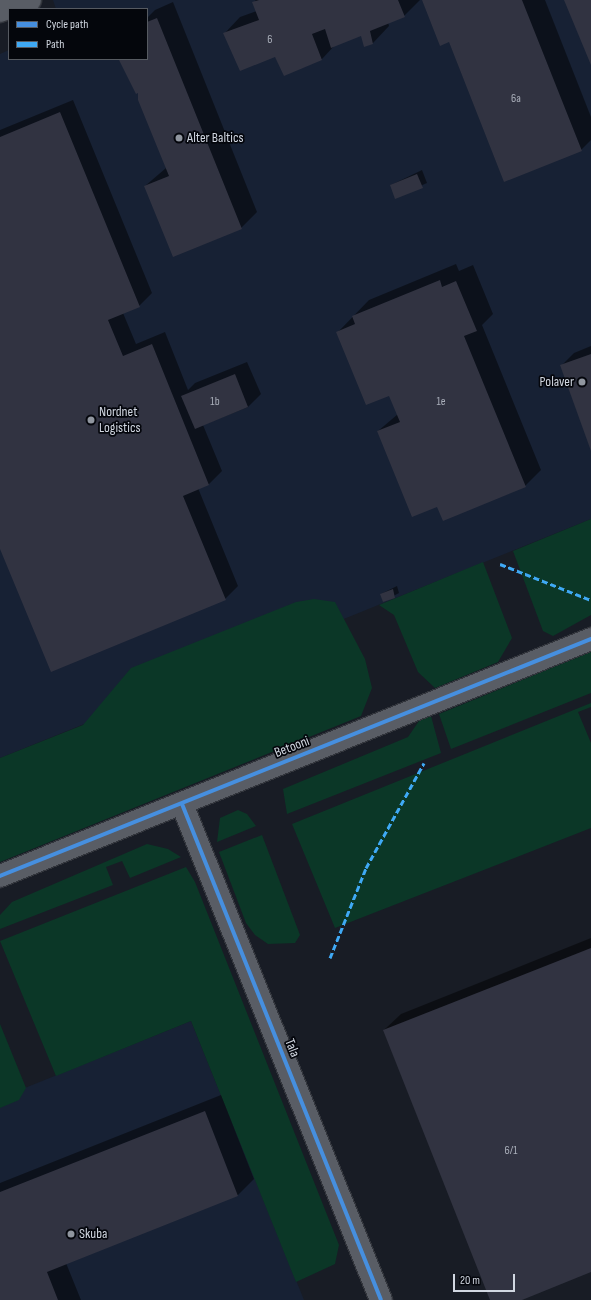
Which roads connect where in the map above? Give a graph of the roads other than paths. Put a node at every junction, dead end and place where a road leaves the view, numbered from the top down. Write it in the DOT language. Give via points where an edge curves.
graph roads {
  1 [pos="30,0"];
  2 [pos="8,8"];
  3 [pos="591,639"];
  4 [pos="182,804"];
  5 [pos="0,876"];
  6 [pos="381,1300"];
  1 -- 2 [label="street"];
  3 -- 4 [label="street, Betooni"];
  4 -- 5 [label="street, Betooni"];
  4 -- 6 [label="street, Tala"];
}
